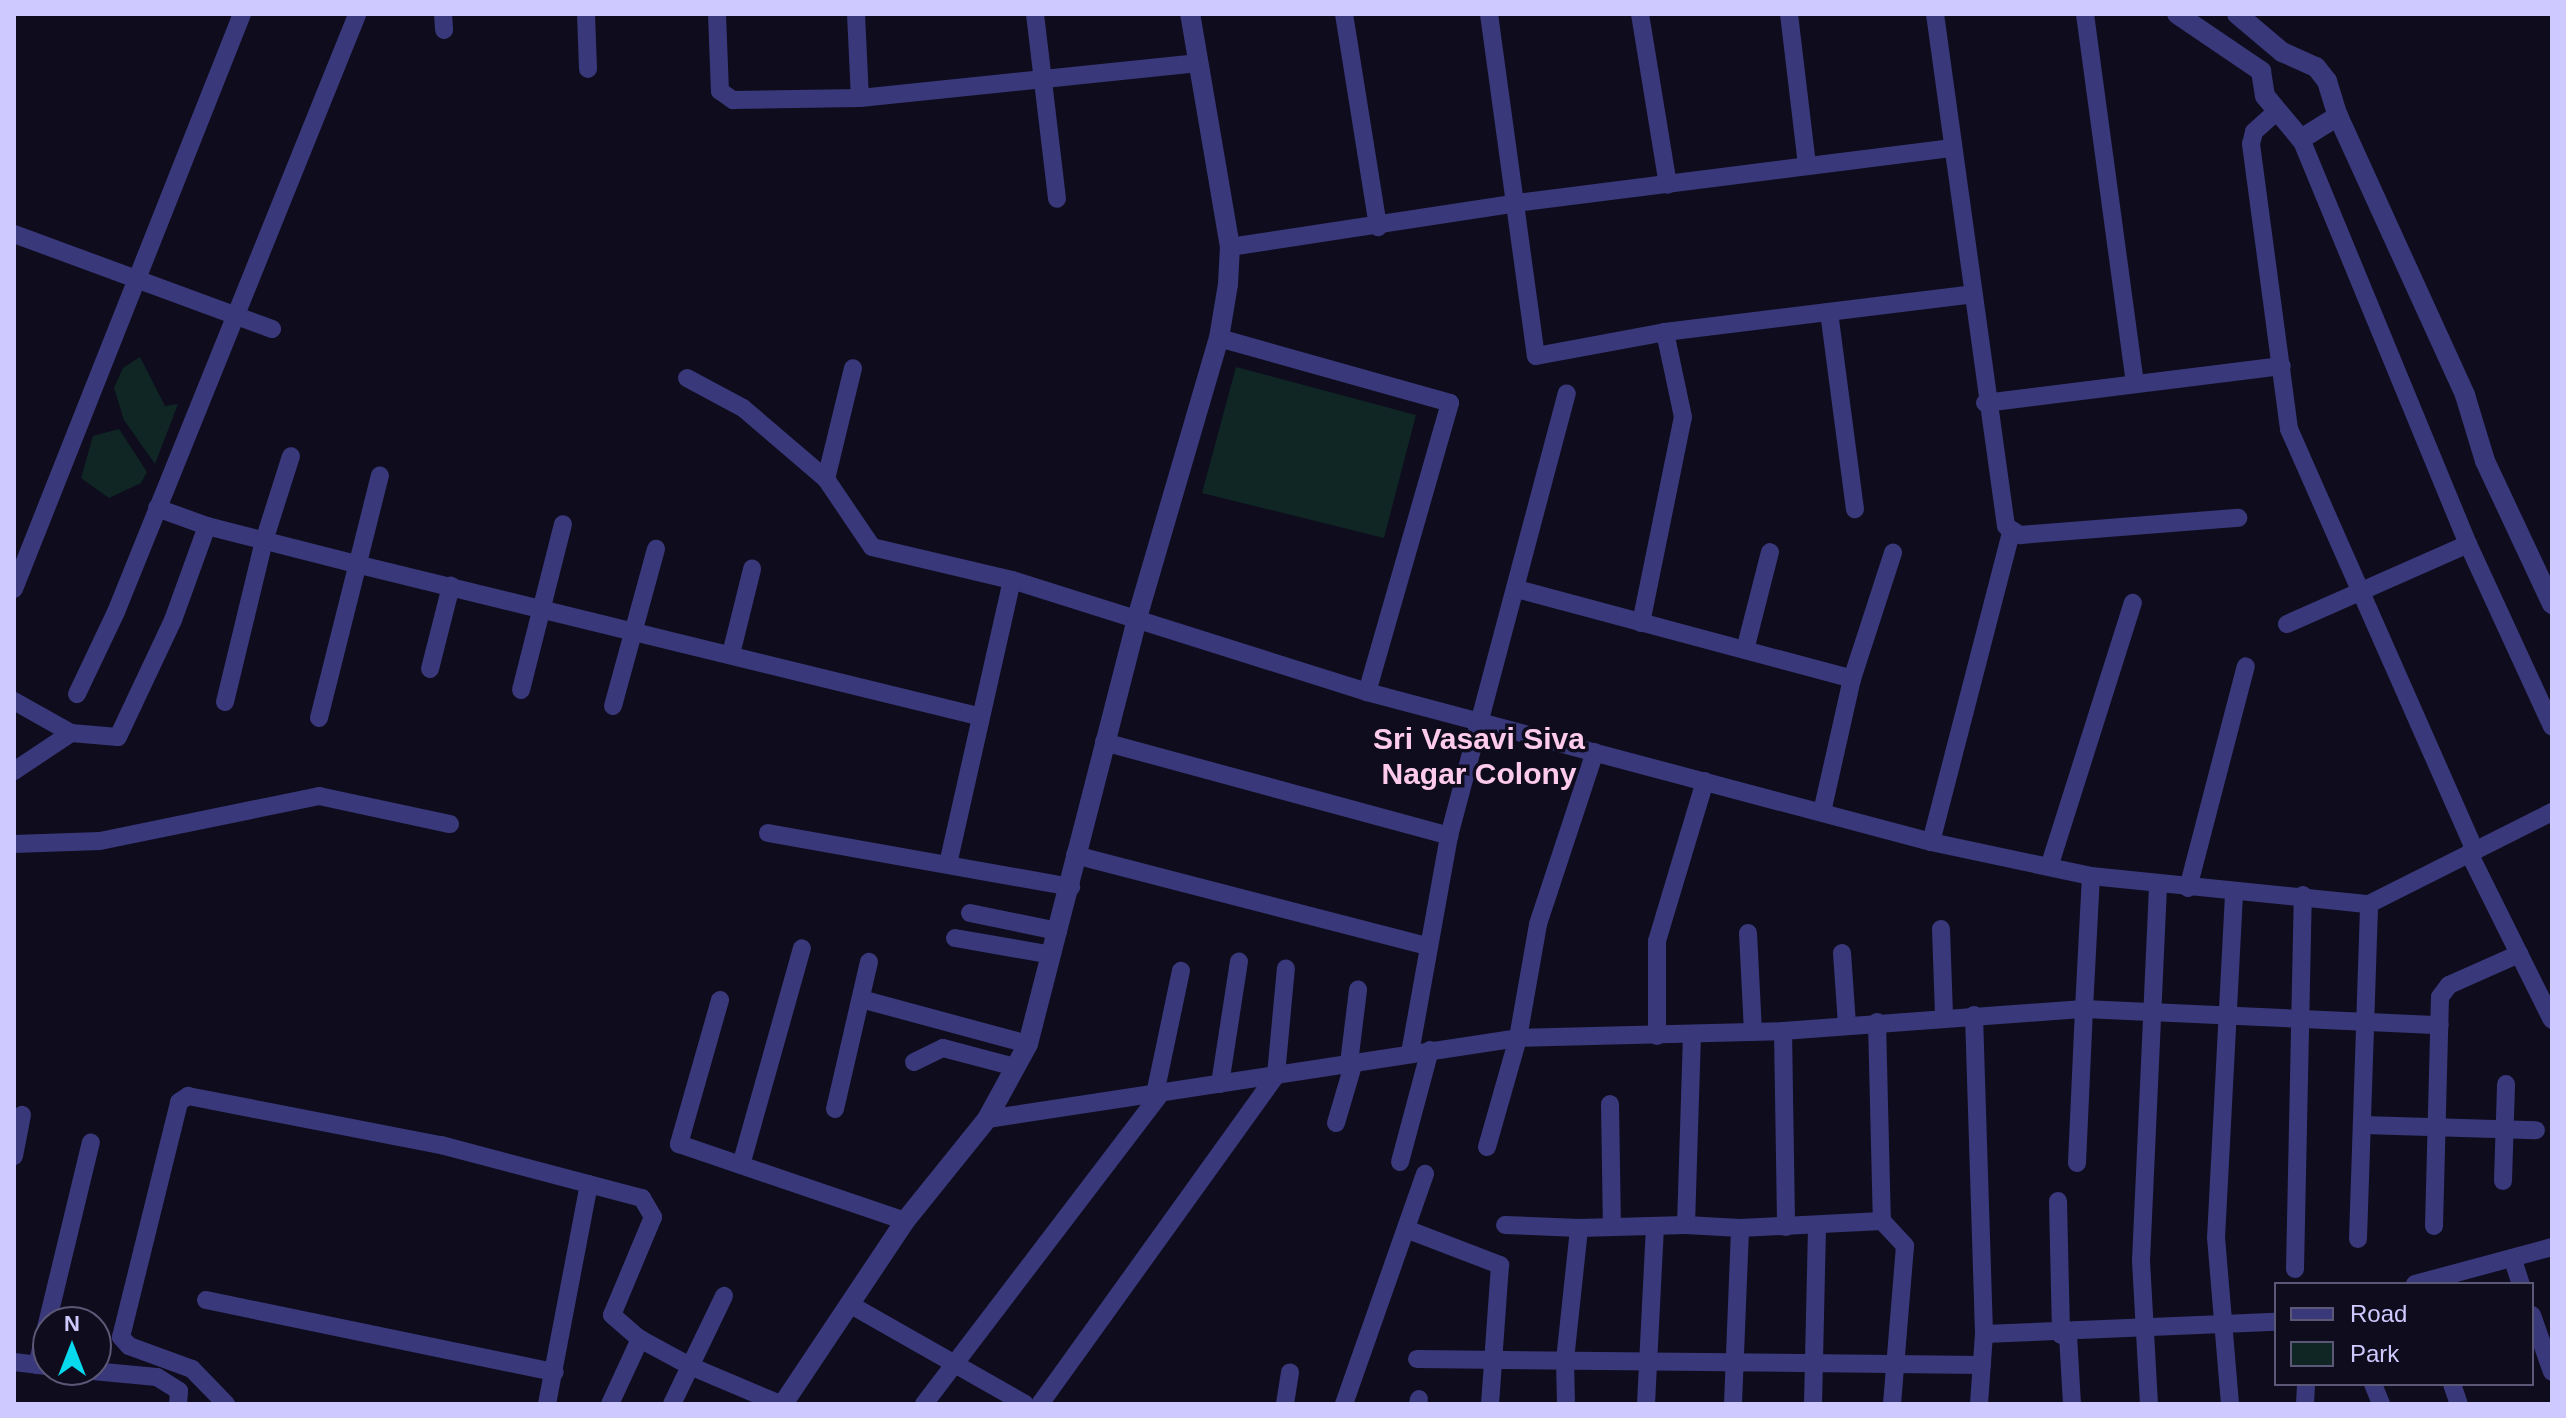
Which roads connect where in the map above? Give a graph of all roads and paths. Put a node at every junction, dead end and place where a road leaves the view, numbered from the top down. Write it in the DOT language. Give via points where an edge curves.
graph roads {
  1 [pos="242,14"];
  2 [pos="586,14"];
  3 [pos="717,14"];
  4 [pos="856,14"];
  5 [pos="1035,14"];
  6 [pos="1190,14"];
  7 [pos="1344,14"];
  8 [pos="1489,14"];
  9 [pos="1640,14"];
  10 [pos="1789,14"];
  11 [pos="1935,14"];
  12 [pos="2085,14"];
  13 [pos="2177,14"];
  14 [pos="2237,14"];
  15 [pos="357,15"];
  16 [pos="2265,38"];
  17 [pos="2246,61"];
  18 [pos="1196,63"];
  19 [pos="588,69"];
  20 [pos="1043,76"];
  21 [pos="860,98"];
  22 [pos="2277,111"];
  23 [pos="2338,116"];
  24 [pos="2301,139"];
  25 [pos="1953,148"];
  26 [pos="1807,164"];
  27 [pos="1668,185"];
  28 [pos="1057,199"];
  29 [pos="1516,203"];
  30 [pos="1378,227"];
  31 [pos="14,234"];
  32 [pos="1230,247"];
  33 [pos="134,277"];
  34 [pos="1973,294"];
  35 [pos="1829,312"];
  36 [pos="235,317"];
  37 [pos="272,329"];
  38 [pos="1665,332"];
  39 [pos="1219,338"];
  40 [pos="2282,366"];
  41 [pos="853,368"];
  42 [pos="687,378"];
  43 [pos="2135,382"];
  44 [pos="1567,393"];
  45 [pos="1985,403"];
  46 [pos="291,456"];
  47 [pos="380,476"];
  48 [pos="826,479"];
  49 [pos="157,508"];
  50 [pos="1855,509"];
  51 [pos="2238,518"];
  52 [pos="563,524"];
  53 [pos="207,526"];
  54 [pos="2011,533"];
  55 [pos="264,541"];
  56 [pos="2468,544"];
  57 [pos="656,549"];
  58 [pos="1770,552"];
  59 [pos="1893,553"];
  60 [pos="356,564"];
  61 [pos="752,569"];
  62 [pos="1012,580"];
  63 [pos="451,586"];
  64 [pos="14,589"];
  65 [pos="1517,589"];
  66 [pos="2360,594"];
  67 [pos="2133,603"];
  68 [pos="2552,604"];
  69 [pos="543,606"];
  70 [pos="1137,618"];
  71 [pos="1641,623"];
  72 [pos="2287,624"];
  73 [pos="635,631"];
  74 [pos="1745,650"];
  75 [pos="731,654"];
  76 [pos="2246,666"];
  77 [pos="430,669"];
  78 [pos="1852,679"];
  79 [pos="521,690"];
  80 [pos="1367,692"];
  81 [pos="77,694"];
  82 [pos="14,701"];
  83 [pos="225,702"];
  84 [pos="613,706"];
  85 [pos="978,716"];
  86 [pos="319,718"];
  87 [pos="1482,722"];
  88 [pos="2552,727"];
  89 [pos="71,733"];
  90 [pos="1104,742"];
  91 [pos="1595,752"];
  92 [pos="14,771"];
  93 [pos="1705,781"];
  94 [pos="1822,812"];
  95 [pos="2552,812"];
  96 [pos="450,824"];
  97 [pos="768,833"];
  98 [pos="1449,836"];
  99 [pos="1931,842"];
  100 [pos="14,844"];
  101 [pos="2472,852"];
  102 [pos="1075,855"];
  103 [pos="948,864"];
  104 [pos="2050,864"];
  105 [pos="2091,876"];
  106 [pos="2158,885"];
  107 [pos="1071,887"];
  108 [pos="2188,888"];
  109 [pos="2234,891"];
  110 [pos="2303,895"];
  111 [pos="2369,904"];
  112 [pos="970,913"];
  113 [pos="1941,929"];
  114 [pos="1058,931"];
  115 [pos="1748,933"];
  116 [pos="955,938"];
  117 [pos="1427,946"];
  118 [pos="802,948"];
  119 [pos="1842,953"];
  120 [pos="2519,954"];
  121 [pos="1052,955"];
  122 [pos="1239,961"];
  123 [pos="869,962"];
  124 [pos="1286,968"];
  125 [pos="1181,971"];
  126 [pos="1358,990"];
  127 [pos="861,999"];
  128 [pos="720,1000"];
  129 [pos="2084,1009"];
  130 [pos="2153,1011"];
  131 [pos="2226,1014"];
  132 [pos="1974,1015"];
  133 [pos="1944,1016"];
  134 [pos="2300,1017"];
  135 [pos="2552,1020"];
  136 [pos="2367,1021"];
  137 [pos="1877,1022"];
  138 [pos="1847,1024"];
  139 [pos="2440,1025"];
  140 [pos="1783,1031"];
  141 [pos="1753,1032"];
  142 [pos="1692,1035"];
  143 [pos="1657,1036"];
  144 [pos="1518,1038"];
  145 [pos="1028,1044"];
  146 [pos="1430,1050"];
  147 [pos="1410,1053"];
  148 [pos="914,1062"];
  149 [pos="1352,1063"];
  150 [pos="1015,1067"];
  151 [pos="1276,1075"];
  152 [pos="1220,1084"];
  153 [pos="2506,1084"];
  154 [pos="1158,1093"];
  155 [pos="1610,1104"];
  156 [pos="835,1109"];
  157 [pos="22,1115"];
  158 [pos="987,1119"];
  159 [pos="1336,1123"];
  160 [pos="2363,1125"];
  161 [pos="2437,1127"];
  162 [pos="2504,1129"];
  163 [pos="2536,1130"];
  164 [pos="91,1142"];
  165 [pos="1487,1147"];
  166 [pos="14,1156"];
  167 [pos="1400,1162"];
  168 [pos="2077,1163"];
  169 [pos="741,1165"];
  170 [pos="1425,1174"];
  171 [pos="2503,1181"];
  172 [pos="589,1184"];
  173 [pos="2058,1201"];
  174 [pos="905,1221"];
  175 [pos="1882,1221"];
  176 [pos="1505,1225"];
  177 [pos="1686,1225"];
  178 [pos="1655,1226"];
  179 [pos="1817,1226"];
  180 [pos="2434,1226"];
  181 [pos="1612,1227"];
  182 [pos="1786,1227"];
  183 [pos="1579,1228"];
  184 [pos="1740,1228"];
  185 [pos="1406,1229"];
  186 [pos="2358,1239"];
  187 [pos="2552,1247"];
  188 [pos="2513,1260"];
  189 [pos="2295,1269"];
  190 [pos="2426,1282"];
  191 [pos="2520,1282"];
  192 [pos="724,1296"];
  193 [pos="206,1300"];
  194 [pos="851,1305"];
  195 [pos="55,1306"];
  196 [pos="2534,1321"];
  197 [pos="2274,1322"];
  198 [pos="2227,1325"];
  199 [pos="2141,1330"];
  200 [pos="1984,1334"];
  201 [pos="2065,1335"];
  202 [pos="640,1339"];
  203 [pos="1417,1359"];
  204 [pos="1495,1359"];
  205 [pos="1565,1360"];
  206 [pos="955,1361"];
  207 [pos="1646,1361"];
  208 [pos="1734,1362"];
  209 [pos="1895,1363"];
  210 [pos="1814,1364"];
  211 [pos="1982,1365"];
  212 [pos="690,1366"];
  213 [pos="555,1372"];
  214 [pos="1290,1372"];
  215 [pos="2552,1372"];
  216 [pos="112,1373"];
  217 [pos="178,1404"];
  218 [pos="226,1404"];
  219 [pos="547,1404"];
  220 [pos="610,1404"];
  221 [pos="672,1404"];
  222 [pos="782,1404"];
  223 [pos="924,1404"];
  224 [pos="1025,1404"];
  225 [pos="1040,1404"];
  226 [pos="1285,1404"];
  227 [pos="1344,1404"];
  228 [pos="1490,1404"];
  229 [pos="1566,1404"];
  230 [pos="1646,1404"];
  231 [pos="1733,1404"];
  232 [pos="1813,1404"];
  233 [pos="1892,1404"];
  234 [pos="1979,1404"];
  235 [pos="2072,1404"];
  236 [pos="2149,1404"];
  237 [pos="2230,1404"];
  1 -- 33 [label="street"];
  2 -- 19 [label="street"];
  3 -- 21 [label="street" via="724,98"];
  4 -- 21 [label="street"];
  5 -- 20 [label="street"];
  6 -- 18 [label="street"];
  7 -- 30 [label="street"];
  8 -- 29 [label="street"];
  9 -- 27 [label="street"];
  10 -- 26 [label="street"];
  11 -- 25 [label="street"];
  12 -- 43 [label="street"];
  13 -- 17 [label="street"];
  14 -- 16 [label="street"];
  15 -- 36 [label="street"];
  16 -- 17 [label="street"];
  16 -- 23 [label="street" via="2316,67 2327,81"];
  17 -- 22 [label="street" via="2261,71 2265,96"];
  18 -- 20 [label="street"];
  18 -- 32 [label="street"];
  20 -- 21 [label="street"];
  20 -- 28 [label="street"];
  22 -- 24 [label="street"];
  22 -- 40 [label="street" via="2254,132 2251,144"];
  23 -- 24 [label="street"];
  23 -- 68 [label="street" via="2465,395 2485,461"];
  24 -- 56 [label="street"];
  25 -- 26 [label="street"];
  25 -- 34 [label="street"];
  26 -- 27 [label="street"];
  27 -- 29 [label="street"];
  29 -- 30 [label="street"];
  29 -- 38 [label="street" via="1536,356"];
  30 -- 32 [label="street"];
  31 -- 33 [label="street"];
  32 -- 39 [label="street"];
  33 -- 36 [label="street"];
  33 -- 64 [label="street"];
  34 -- 35 [label="street"];
  34 -- 45 [label="street"];
  35 -- 38 [label="street"];
  35 -- 50 [label="street"];
  36 -- 37 [label="street"];
  36 -- 49 [label="street"];
  38 -- 71 [label="street" via="1683,417"];
  39 -- 70 [label="street"];
  39 -- 80 [label="street" via="1450,403"];
  40 -- 43 [label="street"];
  40 -- 66 [label="street" via="2289,429"];
  41 -- 48 [label="street"];
  42 -- 48 [label="street" via="743,408"];
  43 -- 45 [label="street"];
  44 -- 65 [label="street"];
  45 -- 54 [label="street"];
  46 -- 55 [label="street"];
  47 -- 60 [label="street"];
  48 -- 62 [label="street" via="872,547"];
  49 -- 53 [label="street"];
  49 -- 81 [label="street"];
  51 -- 54 [label="street"];
  52 -- 69 [label="street"];
  53 -- 55 [label="street"];
  53 -- 89 [label="street" via="127,725 109,739"];
  54 -- 99 [label="street"];
  55 -- 60 [label="street"];
  55 -- 83 [label="street"];
  56 -- 66 [label="street"];
  56 -- 88 [label="street"];
  57 -- 73 [label="street"];
  58 -- 74 [label="street"];
  59 -- 78 [label="street"];
  60 -- 63 [label="street"];
  60 -- 86 [label="street"];
  61 -- 75 [label="street"];
  62 -- 70 [label="street"];
  62 -- 85 [label="street"];
  63 -- 69 [label="street"];
  63 -- 77 [label="street"];
  65 -- 71 [label="street"];
  65 -- 87 [label="street"];
  66 -- 72 [label="street"];
  66 -- 101 [label="street"];
  67 -- 104 [label="street"];
  69 -- 73 [label="street"];
  69 -- 79 [label="street"];
  70 -- 80 [label="street"];
  70 -- 90 [label="street"];
  71 -- 74 [label="street"];
  73 -- 75 [label="street"];
  73 -- 84 [label="street"];
  74 -- 78 [label="street"];
  75 -- 85 [label="street"];
  76 -- 108 [label="street"];
  78 -- 94 [label="street"];
  80 -- 87 [label="street"];
  82 -- 89 [label="street"];
  85 -- 103 [label="street"];
  87 -- 91 [label="street"];
  87 -- 98 [label="street"];
  89 -- 92 [label="street"];
  90 -- 98 [label="street"];
  90 -- 102 [label="street"];
  91 -- 93 [label="street"];
  91 -- 144 [label="street" via="1538,924"];
  93 -- 94 [label="street"];
  93 -- 143 [label="street" via="1657,941"];
  94 -- 99 [label="street"];
  95 -- 101 [label="street"];
  96 -- 100 [label="street" via="319,796 100,841"];
  97 -- 103 [label="street"];
  98 -- 117 [label="street"];
  99 -- 104 [label="street"];
  101 -- 111 [label="street"];
  101 -- 120 [label="street"];
  102 -- 107 [label="street"];
  102 -- 117 [label="street"];
  103 -- 107 [label="street"];
  104 -- 105 [label="street"];
  105 -- 106 [label="street"];
  105 -- 129 [label="street"];
  106 -- 108 [label="street"];
  106 -- 130 [label="street"];
  107 -- 114 [label="street"];
  108 -- 109 [label="street"];
  109 -- 110 [label="street"];
  109 -- 131 [label="street"];
  110 -- 111 [label="street"];
  110 -- 134 [label="street"];
  111 -- 136 [label="street"];
  112 -- 114 [label="street"];
  113 -- 133 [label="street"];
  114 -- 121 [label="street"];
  115 -- 141 [label="street"];
  116 -- 121 [label="street"];
  117 -- 147 [label="street"];
  118 -- 169 [label="street"];
  119 -- 138 [label="street"];
  120 -- 135 [label="street"];
  120 -- 139 [label="street" via="2449,985 2440,997"];
  121 -- 145 [label="street"];
  122 -- 152 [label="street"];
  123 -- 127 [label="street"];
  124 -- 151 [label="street"];
  125 -- 154 [label="street"];
  126 -- 149 [label="street"];
  127 -- 145 [label="street"];
  127 -- 156 [label="street"];
  128 -- 169 [label="street" via="679,1144"];
  129 -- 130 [label="street"];
  129 -- 132 [label="street"];
  129 -- 168 [label="street"];
  130 -- 131 [label="street"];
  130 -- 199 [label="street"];
  131 -- 134 [label="street"];
  131 -- 198 [label="street" via="2216,1238"];
  132 -- 133 [label="street"];
  132 -- 200 [label="street"];
  133 -- 137 [label="street"];
  134 -- 136 [label="street"];
  134 -- 189 [label="street"];
  136 -- 139 [label="street"];
  136 -- 160 [label="street"];
  137 -- 138 [label="street"];
  137 -- 175 [label="street"];
  138 -- 140 [label="street"];
  139 -- 161 [label="street"];
  140 -- 141 [label="street"];
  140 -- 182 [label="street"];
  141 -- 142 [label="street"];
  142 -- 143 [label="street"];
  142 -- 177 [label="street"];
  143 -- 144 [label="street"];
  144 -- 146 [label="street"];
  144 -- 165 [label="street"];
  145 -- 150 [label="street"];
  146 -- 147 [label="street"];
  146 -- 167 [label="street"];
  147 -- 149 [label="street"];
  148 -- 150 [label="street" via="943,1048"];
  149 -- 151 [label="street"];
  149 -- 159 [label="street"];
  150 -- 158 [label="street"];
  151 -- 152 [label="street"];
  151 -- 225 [label="street"];
  152 -- 154 [label="street"];
  153 -- 162 [label="street"];
  154 -- 158 [label="street"];
  154 -- 206 [label="street"];
  155 -- 181 [label="street"];
  157 -- 166 [label="street"];
  158 -- 174 [label="street"];
  160 -- 161 [label="street"];
  160 -- 186 [label="street"];
  161 -- 162 [label="street"];
  161 -- 180 [label="street"];
  162 -- 163 [label="street"];
  162 -- 171 [label="street"];
  164 -- 195 [label="street"];
  169 -- 174 [label="street"];
  170 -- 185 [label="street"];
  172 -- 202 [label="street" via="642,1198 652,1209 612,1315"];
  172 -- 213 [label="street"];
  172 -- 218 [label="street" via="441,1145 182,1097 121,1337 129,1346 192,1369"];
  173 -- 201 [label="street"];
  174 -- 194 [label="street"];
  175 -- 179 [label="street"];
  175 -- 209 [label="street" via="1905,1246"];
  176 -- 183 [label="street"];
  177 -- 178 [label="street"];
  177 -- 184 [label="street"];
  178 -- 181 [label="street"];
  178 -- 207 [label="street"];
  179 -- 182 [label="street"];
  179 -- 210 [label="street"];
  181 -- 183 [label="street"];
  182 -- 184 [label="street"];
  183 -- 205 [label="street"];
  184 -- 208 [label="street"];
  185 -- 204 [label="street" via="1500,1265"];
  185 -- 227 [label="street"];
  187 -- 188 [label="street"];
  188 -- 190 [label="street"];
  188 -- 191 [label="street"];
  192 -- 212 [label="street"];
  193 -- 213 [label="street"];
  194 -- 206 [label="street"];
  194 -- 222 [label="street"];
  196 -- 215 [label="street"];
  197 -- 198 [label="street"];
  198 -- 199 [label="street"];
  198 -- 237 [label="street"];
  199 -- 201 [label="street"];
  199 -- 236 [label="street"];
  200 -- 201 [label="street"];
  200 -- 211 [label="street"];
  201 -- 235 [label="street"];
  202 -- 212 [label="street"];
  202 -- 220 [label="street"];
  203 -- 204 [label="street"];
  204 -- 205 [label="street"];
  204 -- 228 [label="street"];
  205 -- 207 [label="street"];
  205 -- 229 [label="street"];
  206 -- 223 [label="street"];
  206 -- 224 [label="street"];
  207 -- 208 [label="street"];
  207 -- 230 [label="street"];
  208 -- 210 [label="street"];
  208 -- 231 [label="street"];
  209 -- 210 [label="street"];
  209 -- 211 [label="street"];
  209 -- 233 [label="street"];
  210 -- 232 [label="street"];
  211 -- 234 [label="street"];
  212 -- 221 [label="street"];
  212 -- 222 [label="street"];
  213 -- 219 [label="street"];
  214 -- 226 [label="street"];
  216 -- 217 [label="street" via="157,1377 179,1391"];
}
